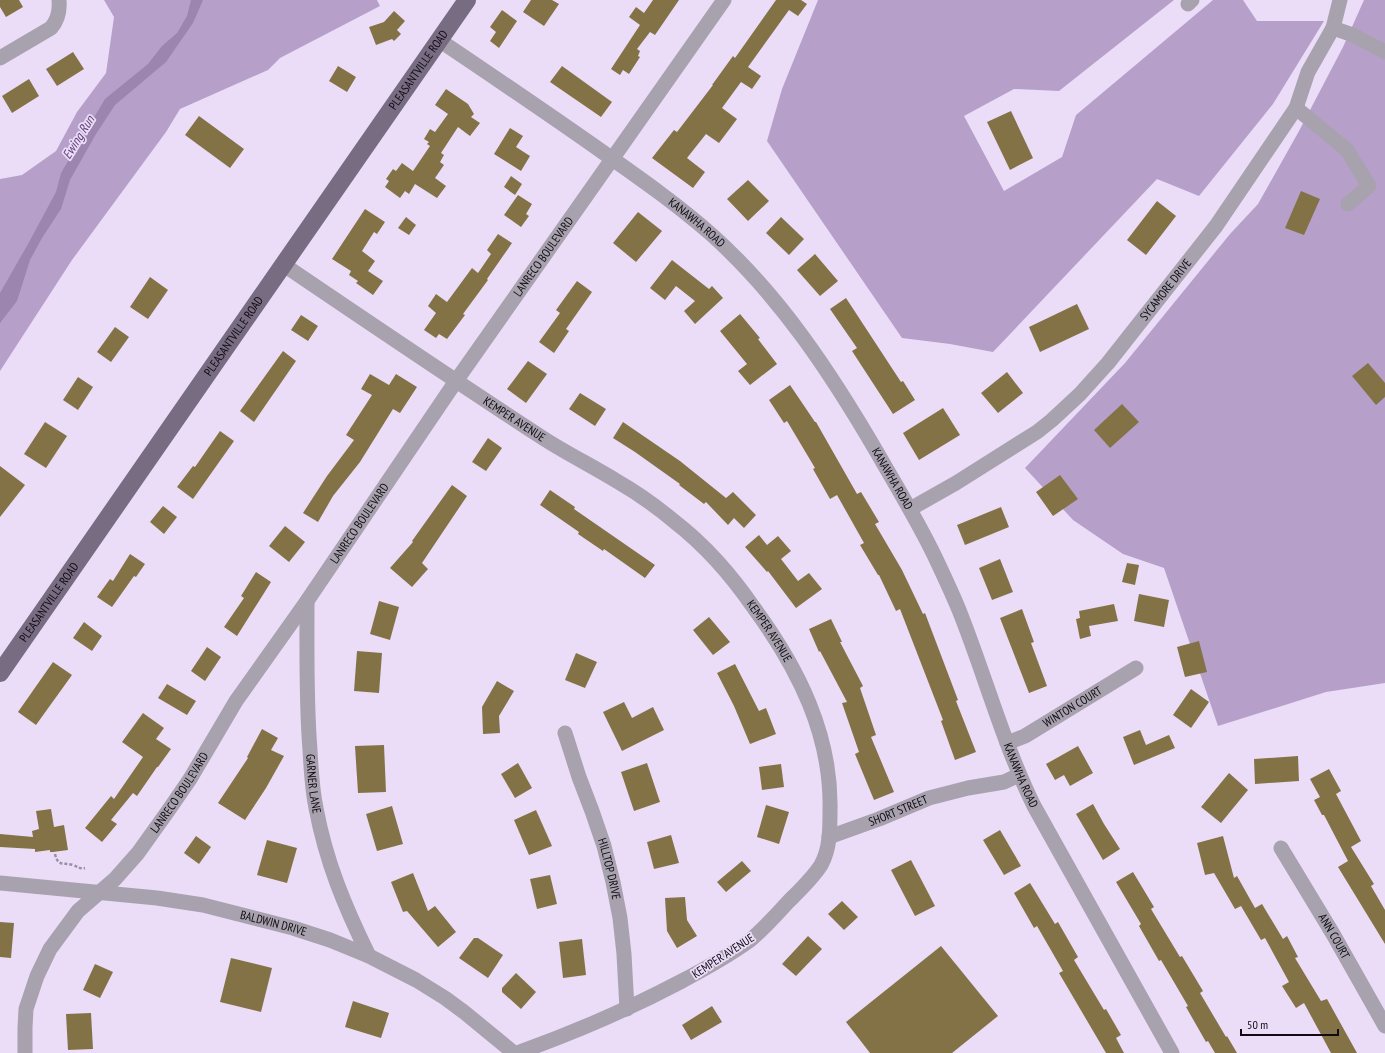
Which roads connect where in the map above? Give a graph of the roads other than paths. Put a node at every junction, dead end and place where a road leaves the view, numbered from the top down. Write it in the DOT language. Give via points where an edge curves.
graph roads {
  1 [pos="59,0"];
  2 [pos="468,0"];
  3 [pos="724,0"];
  4 [pos="1340,0"];
  5 [pos="1333,28"];
  6 [pos="439,40"];
  7 [pos="1385,52"];
  8 [pos="0,58"];
  9 [pos="1296,108"];
  10 [pos="613,159"];
  11 [pos="1348,204"];
  12 [pos="284,265"];
  13 [pos="456,382"];
  14 [pos="910,509"];
  15 [pos="307,601"];
  16 [pos="1136,668"];
  17 [pos="0,673"];
  18 [pos="565,733"];
  19 [pos="1007,743"];
  20 [pos="1019,775"];
  21 [pos="829,837"];
  22 [pos="1281,848"];
  23 [pos="0,883"];
  24 [pos="98,893"];
  25 [pos="369,956"];
  26 [pos="627,1009"];
  27 [pos="1385,1026"];
  28 [pos="25,1053"];
  29 [pos="516,1053"];
  30 [pos="1172,1053"];
  1 -- 8 [label="street" via="59,15 55,23 45,32"];
  2 -- 6 [label="main road, PLEASANTVILLE ROAD"];
  3 -- 10 [label="street, LANRECO BOULEVARD"];
  4 -- 5 [label="street, SYCAMORE DRIVE"];
  5 -- 7 [label="street" via="1353,35"];
  5 -- 9 [label="street, SYCAMORE DRIVE" via="1308,72"];
  6 -- 10 [label="street, KANAWHA ROAD"];
  6 -- 12 [label="main road, PLEASANTVILLE ROAD"];
  9 -- 11 [label="street" via="1348,150 1369,186"];
  9 -- 14 [label="street, SYCAMORE DRIVE" via="1216,226 1142,322 1080,394 1037,432"];
  10 -- 13 [label="street, LANRECO BOULEVARD"];
  10 -- 14 [label="street, KANAWHA ROAD" via="675,204 714,237 775,301 840,390"];
  12 -- 13 [label="street, KEMPER AVENUE"];
  12 -- 17 [label="main road, PLEASANTVILLE ROAD"];
  13 -- 15 [label="street, LANRECO BOULEVARD"];
  13 -- 21 [label="street, KEMPER AVENUE" via="653,505 718,562 743,592 785,653 814,712 828,771"];
  14 -- 19 [label="street, KANAWHA ROAD" via="959,611"];
  15 -- 24 [label="street, LANRECO BOULEVARD" via="236,701 190,779 138,853 115,879"];
  15 -- 25 [label="street, GARNER LANE" via="308,719 316,807 326,852 338,888"];
  16 -- 19 [label="street, WINTON COURT" via="1025,736"];
  18 -- 26 [label="street, HILLTOP DRIVE" via="604,846 613,882 624,954"];
  19 -- 20 [label="street, KANAWHA ROAD"];
  20 -- 21 [label="street, SHORT STREET" via="1004,782 929,798"];
  20 -- 30 [label="street, KANAWHA ROAD"];
  21 -- 26 [label="street, KEMPER AVENUE" via="828,850 810,880 748,942 699,972"];
  22 -- 27 [label="street, ANN COURT"];
  23 -- 24 [label="street, BALDWIN DRIVE"];
  24 -- 25 [label="street, BALDWIN DRIVE" via="203,905 293,928"];
  24 -- 28 [label="street, LANRECO BOULEVARD" via="78,911 50,949 37,976 26,1010"];
  25 -- 29 [label="street, BALDWIN DRIVE" via="445,998"];
  26 -- 29 [label="street, KEMPER AVENUE" via="562,1037"];
}
